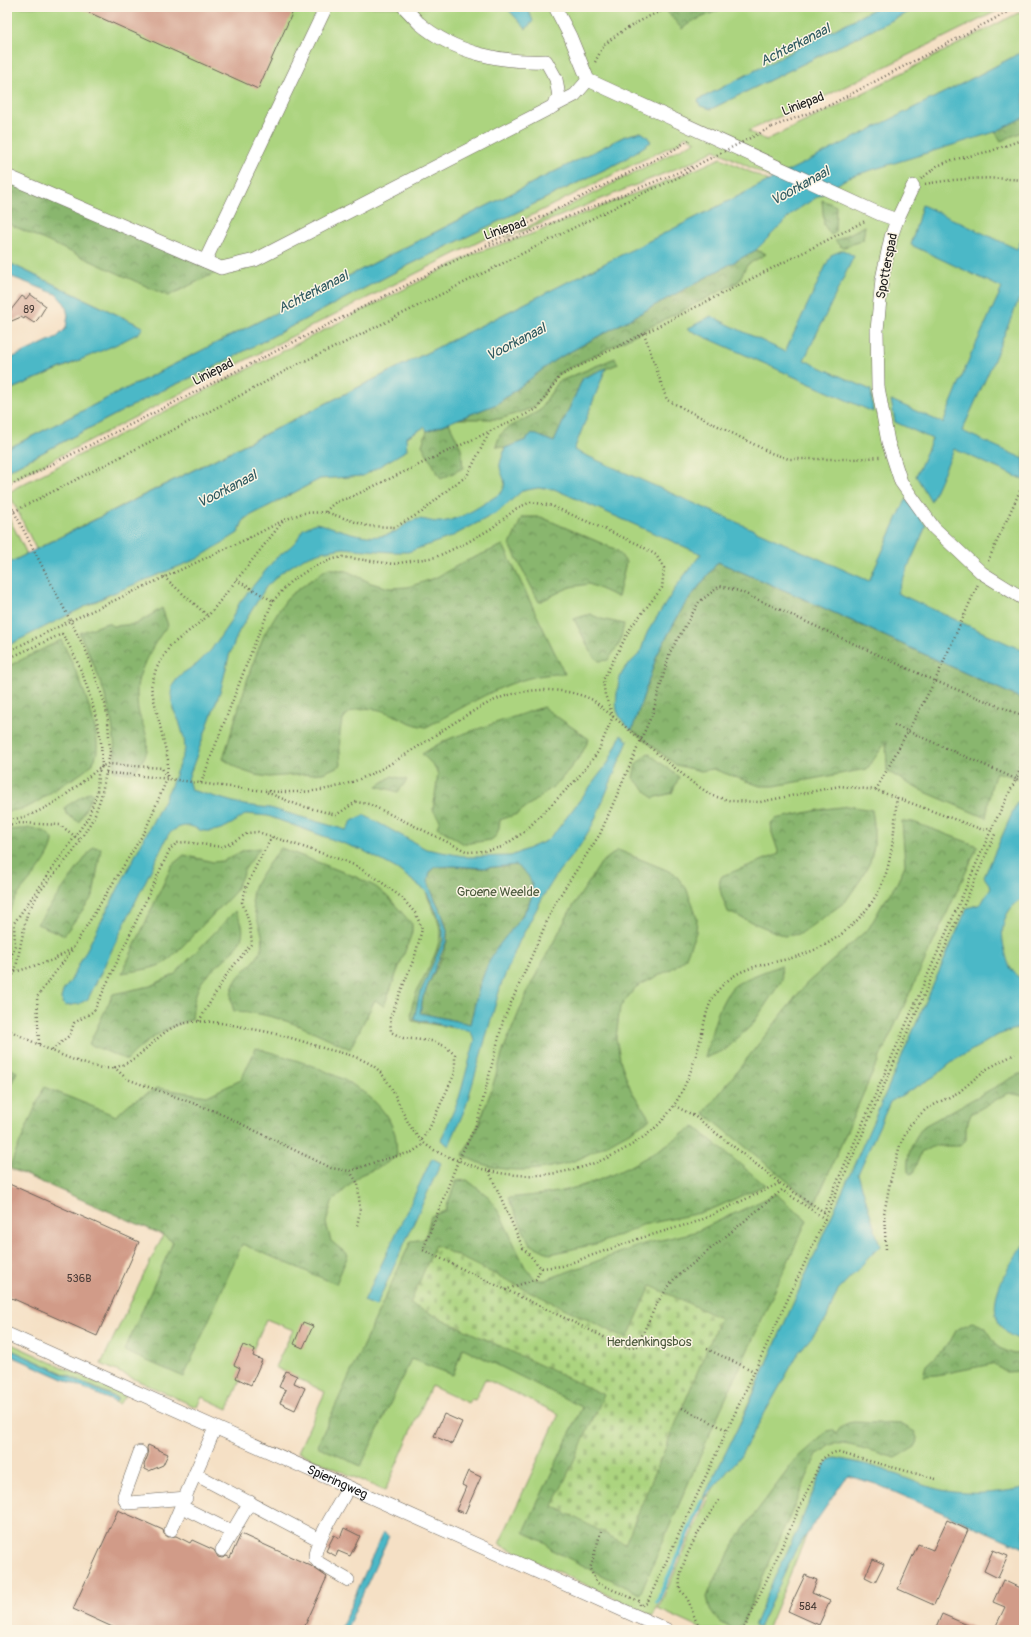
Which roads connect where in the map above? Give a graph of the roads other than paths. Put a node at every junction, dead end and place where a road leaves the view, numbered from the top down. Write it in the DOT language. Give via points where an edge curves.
graph roads {
  1 [pos="326,7"];
  2 [pos="404,7"];
  3 [pos="555,7"];
  4 [pos="587,78"];
  5 [pos="552,108"];
  6 [pos="7,176"];
  7 [pos="913,186"];
  8 [pos="897,220"];
  9 [pos="205,261"];
  10 [pos="1024,599"];
  11 [pos="7,1334"];
  12 [pos="215,1428"];
  13 [pos="140,1452"];
  14 [pos="195,1474"];
  15 [pos="348,1488"];
  16 [pos="250,1502"];
  17 [pos="184,1503"];
  18 [pos="171,1530"];
  19 [pos="232,1532"];
  20 [pos="320,1540"];
  21 [pos="222,1550"];
  22 [pos="348,1580"];
  23 [pos="667,1630"];
  1 -- 9 [label="street"];
  2 -- 5 [label="street" via="419,23 445,40 471,52 505,61 546,61 556,79 559,97"];
  3 -- 4 [label="street"];
  4 -- 5 [label="street" via="576,95"];
  4 -- 8 [label="street, Spotterspad" via="777,168"];
  5 -- 9 [label="street" via="255,260 220,268"];
  6 -- 9 [label="street"];
  7 -- 8 [label="street"];
  8 -- 10 [label="street, Spotterspad" via="882,279 877,330 878,387 892,456 901,482 934,528 982,573"];
  11 -- 12 [label="street, Spieringweg"];
  12 -- 14 [label="street"];
  12 -- 15 [label="street, Spieringweg"];
  13 -- 17 [label="street" via="124,1496 126,1502"];
  14 -- 16 [label="street"];
  14 -- 17 [label="street"];
  15 -- 20 [label="street"];
  15 -- 23 [label="street, Spieringweg" via="639,1611"];
  16 -- 19 [label="street"];
  16 -- 20 [label="street"];
  17 -- 18 [label="street"];
  17 -- 19 [label="street"];
  19 -- 21 [label="street"];
  20 -- 22 [label="street" via="314,1553 315,1558"];
}
